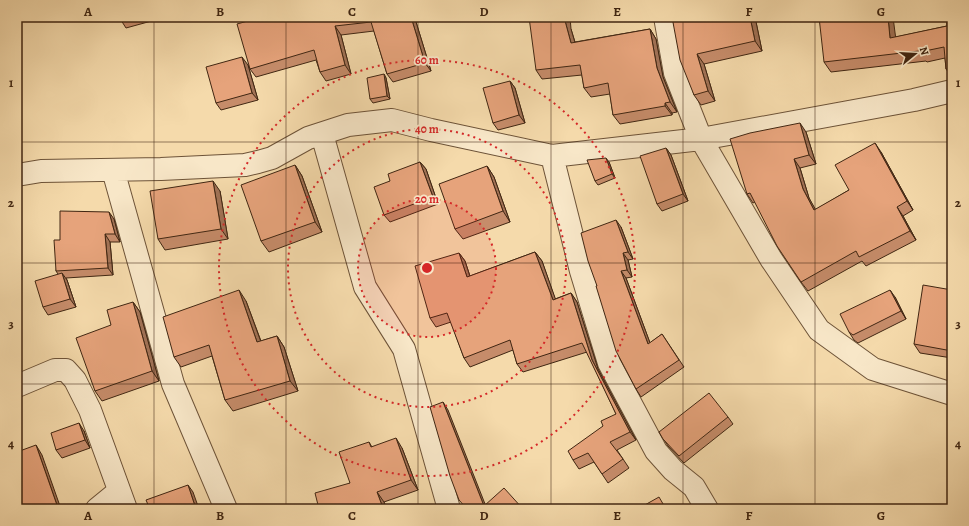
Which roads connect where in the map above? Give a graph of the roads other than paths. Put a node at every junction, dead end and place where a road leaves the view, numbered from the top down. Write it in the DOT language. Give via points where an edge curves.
graph roads {
  1 [pos="665,17"];
  2 [pos="952,91"];
  3 [pos="322,134"];
  4 [pos="701,139"];
  5 [pos="552,156"];
  6 [pos="113,170"];
  7 [pos="17,175"];
  8 [pos="17,386"];
  9 [pos="952,394"];
  10 [pos="123,500"];
  11 [pos="97,509"];
  12 [pos="226,509"];
  13 [pos="449,509"];
  14 [pos="707,509"];
  1 -- 4 [label="street" via="675,73"];
  2 -- 4 [label="street"];
  3 -- 5 [label="street" via="348,125 392,120"];
  3 -- 6 [label="street" via="308,138 272,158 245,165"];
  3 -- 13 [label="street" via="365,287 404,349"];
  4 -- 5 [label="street"];
  4 -- 9 [label="street" via="770,259 819,330 873,369"];
  5 -- 14 [label="street" via="581,271 609,363 656,451 673,470 694,487"];
  6 -- 7 [label="street" via="41,171"];
  6 -- 12 [label="street" via="173,384"];
  8 -- 10 [label="street" via="55,370 66,370 75,380 90,410"];
  10 -- 11 [label="street"];
}
